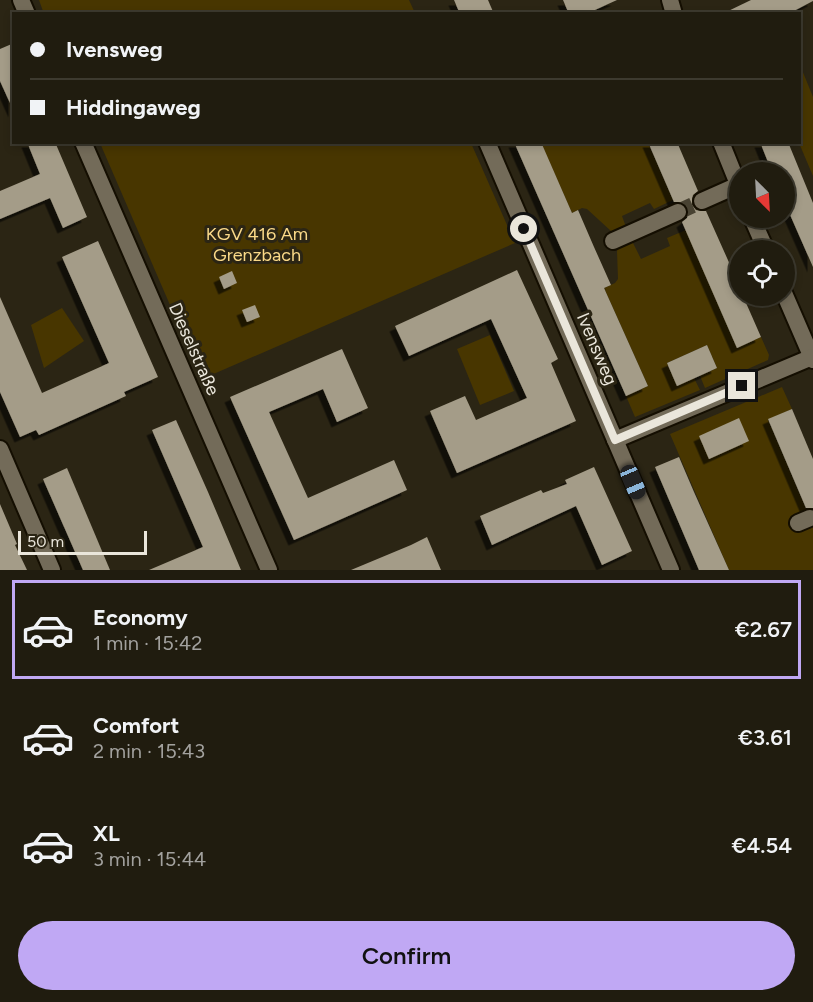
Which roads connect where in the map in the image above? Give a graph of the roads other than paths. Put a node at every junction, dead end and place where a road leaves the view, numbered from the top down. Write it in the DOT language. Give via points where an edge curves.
graph roads {
  1 [pos="84,144"];
  2 [pos="488,144"];
  3 [pos="722,144"];
  4 [pos="729,162"];
  5 [pos="729,191"];
  6 [pos="702,201"];
  7 [pos="678,212"];
  8 [pos="614,241"];
  9 [pos="790,306"];
  10 [pos="812,358"];
  11 [pos="615,440"];
  12 [pos="0,449"];
  13 [pos="52,570"];
  14 [pos="269,570"];
  15 [pos="671,570"];
  1 -- 14 [label="street, Dieselstraße"];
  2 -- 11 [label="street, Ivensweg"];
  3 -- 4 [label="street"];
  5 -- 6 [label="street"];
  7 -- 8 [label="street"];
  9 -- 10 [label="street"];
  10 -- 11 [label="street"];
  11 -- 15 [label="street, Ivensweg"];
  12 -- 13 [label="street"];
}
